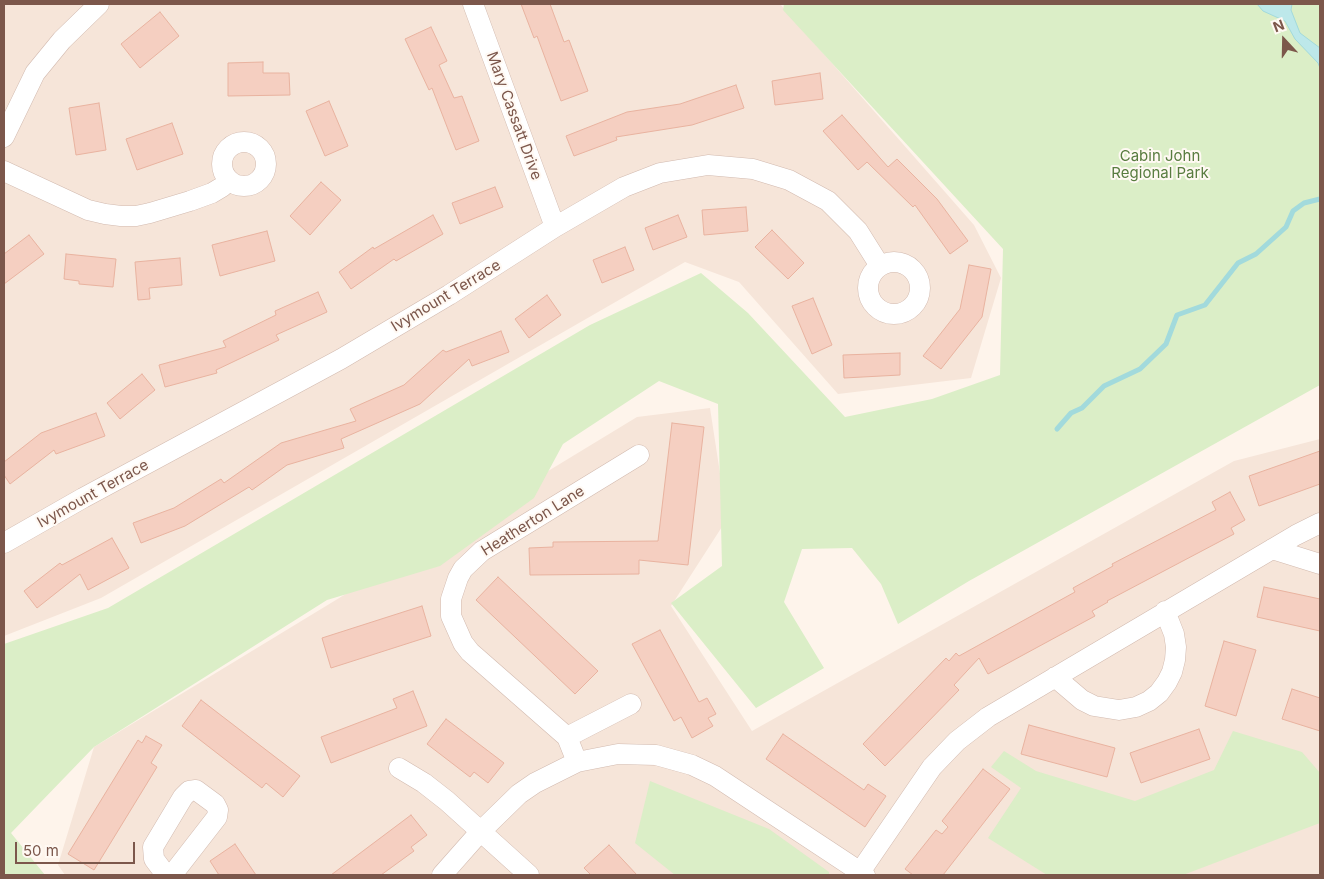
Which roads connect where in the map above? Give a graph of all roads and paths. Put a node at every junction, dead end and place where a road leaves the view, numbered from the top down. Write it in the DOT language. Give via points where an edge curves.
graph roads {
  1 [pos="99,4"];
  2 [pos="473,4"];
  3 [pos="4,137"];
  4 [pos="4,172"];
  5 [pos="229,180"];
  6 [pos="555,228"];
  7 [pos="880,266"];
  8 [pos="639,455"];
  9 [pos="1320,523"];
  10 [pos="4,543"];
  11 [pos="1272,549"];
  12 [pos="1320,564"];
  13 [pos="1165,611"];
  14 [pos="1055,678"];
  15 [pos="631,704"];
  16 [pos="567,737"];
  17 [pos="577,762"];
  18 [pos="399,768"];
  19 [pos="480,832"];
  20 [pos="861,874"];
  21 [pos="166,875"];
  22 [pos="172,875"];
  23 [pos="442,875"];
  24 [pos="529,875"];
  1 -- 3 [label="street" via="62,40 35,73"];
  2 -- 6 [label="street, Mary Cassatt Drive"];
  4 -- 5 [label="street" via="88,210 121,216 150,213 190,201 212,193"];
  6 -- 7 [label="street, Ivymount Terrace" via="624,187 660,172 708,164 753,169 789,180 828,201 858,231"];
  6 -- 10 [label="street, Ivymount Terrace" via="341,359"];
  8 -- 16 [label="street, Heatherton Lane" via="482,551 463,569 451,599 451,616 462,643"];
  9 -- 11 [label="street"];
  11 -- 12 [label="street"];
  11 -- 13 [label="street"];
  13 -- 14 [label="street"];
  13 -- 14 [label="street" via="1174,634 1175,660 1167,682 1149,701 1136,707 1104,709 1082,700"];
  14 -- 20 [label="street" via="988,717 957,741 932,767"];
  15 -- 16 [label="street"];
  16 -- 17 [label="street, Heatherton Lane"];
  17 -- 19 [label="street" via="519,794"];
  17 -- 20 [label="street" via="618,754 656,755 692,765 715,776"];
  18 -- 19 [label="street" via="448,801"];
  19 -- 23 [label="street"];
  19 -- 24 [label="street"];
  21 -- 22 [label="street" via="154,859 153,848 183,797 196,790 215,804 217,817"];
}
